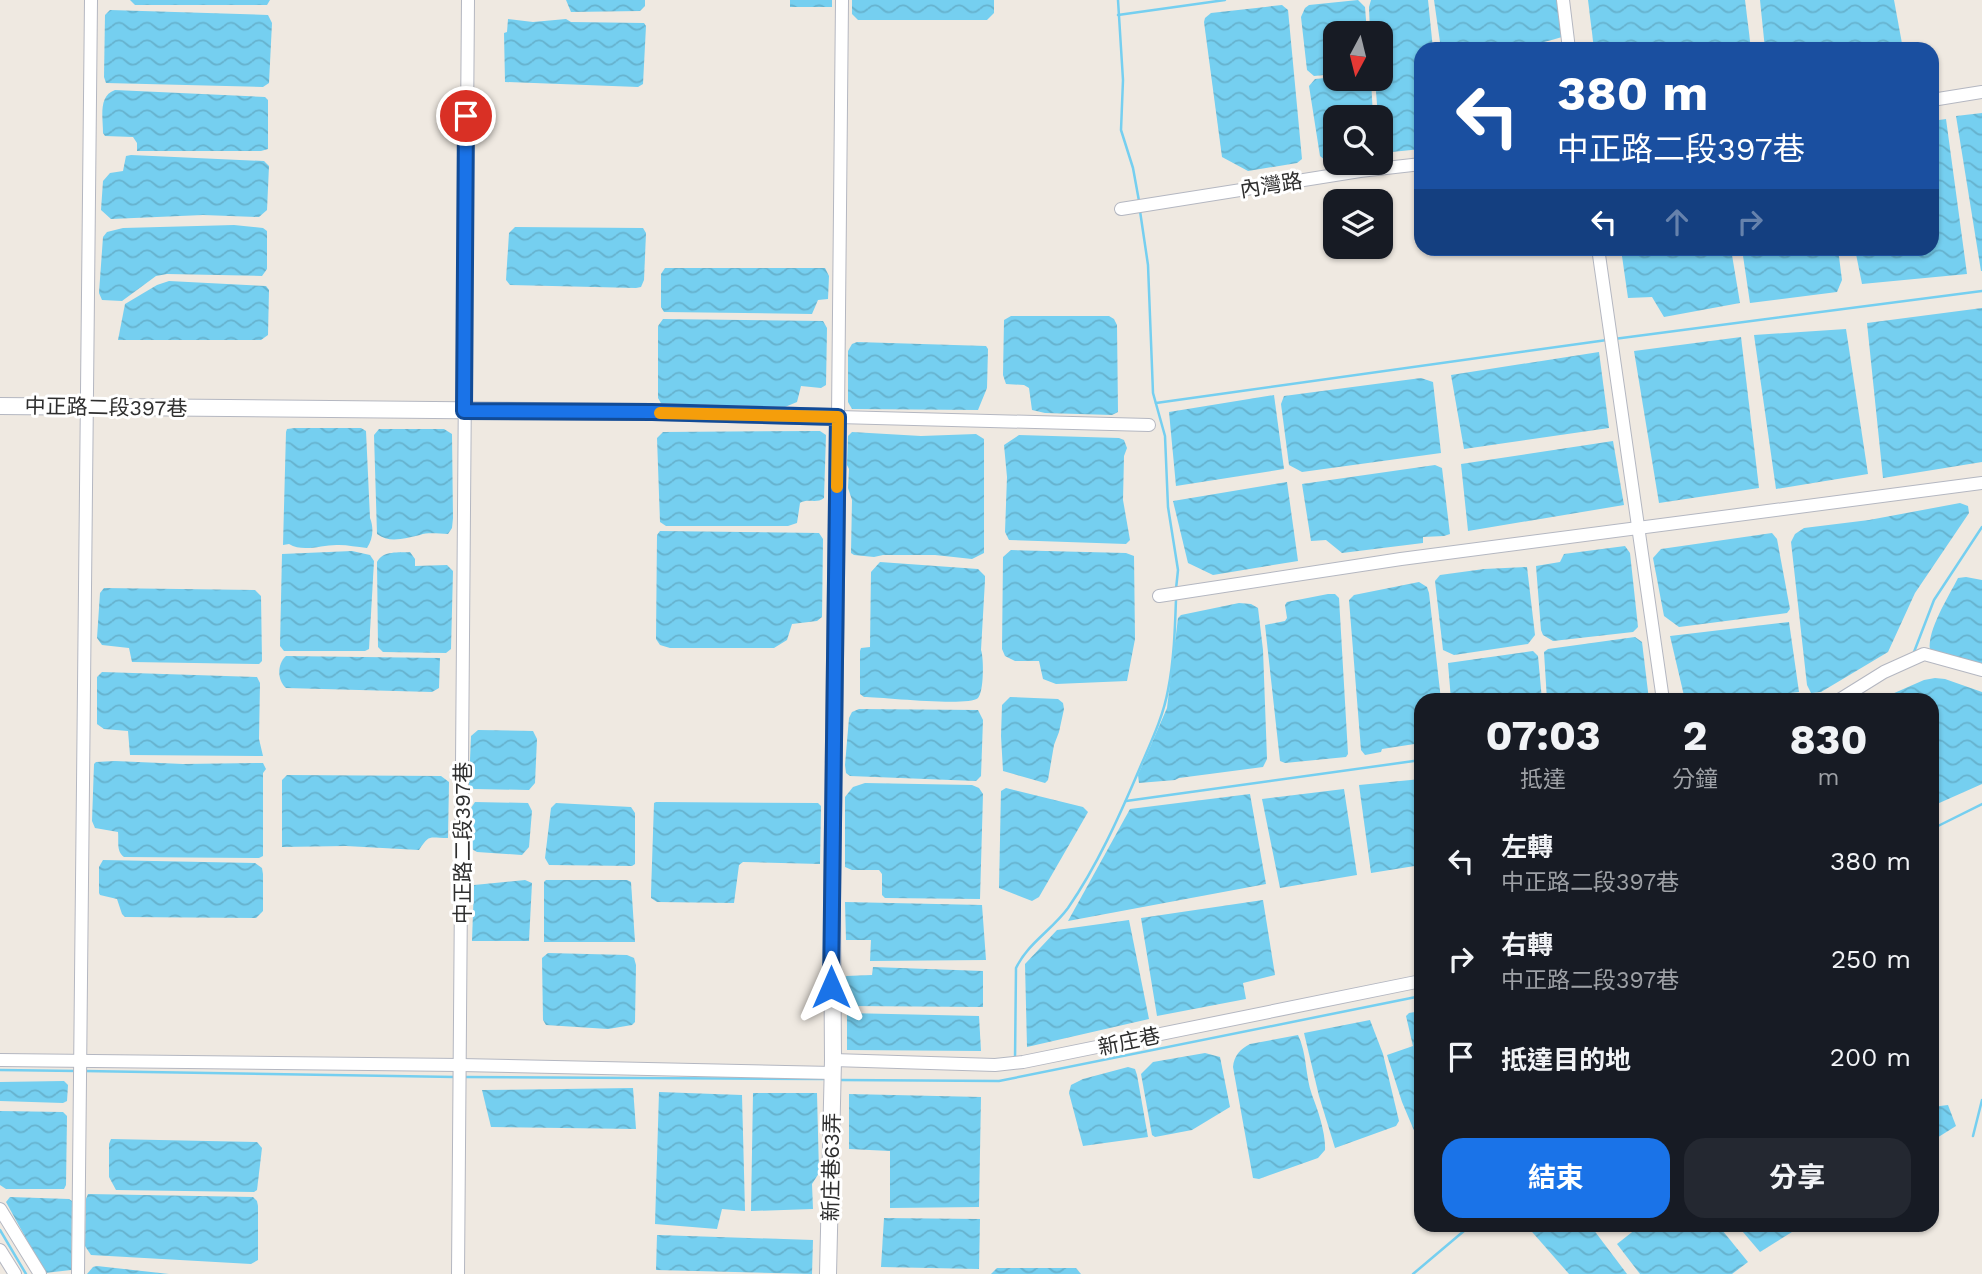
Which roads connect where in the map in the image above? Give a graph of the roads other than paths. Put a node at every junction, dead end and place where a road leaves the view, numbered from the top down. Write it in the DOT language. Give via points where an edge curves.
graph roads {
  1 [pos="91,0"];
  2 [pos="468,0"];
  3 [pos="842,0"];
  4 [pos="1563,0"];
  5 [pos="1568,42"];
  6 [pos="1982,92"];
  7 [pos="1939,99"];
  8 [pos="1414,165"];
  9 [pos="1121,209"];
  10 [pos="1599,256"];
  11 [pos="0,406"];
  12 [pos="86,407"];
  13 [pos="464,411"];
  14 [pos="838,417"];
  15 [pos="1149,425"];
  16 [pos="1982,483"];
  17 [pos="1640,529"];
  18 [pos="1159,596"];
  19 [pos="1982,670"];
  20 [pos="1662,693"];
  21 [pos="1850,693"];
  22 [pos="1414,982"];
  23 [pos="0,1060"];
  24 [pos="81,1062"];
  25 [pos="460,1065"];
  26 [pos="833,1066"];
  27 [pos="0,1209"];
  28 [pos="1,1257"];
  29 [pos="15,1274"];
  30 [pos="40,1274"];
  31 [pos="78,1274"];
  32 [pos="458,1274"];
  33 [pos="828,1274"];
  1 -- 12 [label="street"];
  2 -- 13 [label="street, 中正路二段397巷"];
  3 -- 14 [label="street"];
  4 -- 5 [label="street"];
  6 -- 7 [label="street"];
  8 -- 9 [label="street, 內灣路"];
  10 -- 17 [label="street"];
  11 -- 12 [label="street, 中正路二段397巷"];
  12 -- 13 [label="street, 中正路二段397巷"];
  12 -- 24 [label="street"];
  13 -- 14 [label="street, 中正路二段397巷"];
  13 -- 25 [label="street, 中正路二段397巷"];
  14 -- 15 [label="street"];
  14 -- 26 [label="street"];
  16 -- 17 [label="street"];
  17 -- 18 [label="street"];
  17 -- 20 [label="street"];
  19 -- 21 [label="street" via="1924,654"];
  22 -- 26 [label="street, 新庄巷" via="1023,1062"];
  23 -- 24 [label="street, 新庄巷"];
  24 -- 25 [label="street, 新庄巷"];
  24 -- 31 [label="street"];
  25 -- 26 [label="street, 新庄巷"];
  25 -- 32 [label="street, 中正路二段397巷"];
  26 -- 33 [label="street, 新庄巷63弄"];
  27 -- 30 [label="street"];
  28 -- 29 [label="street"];
}
